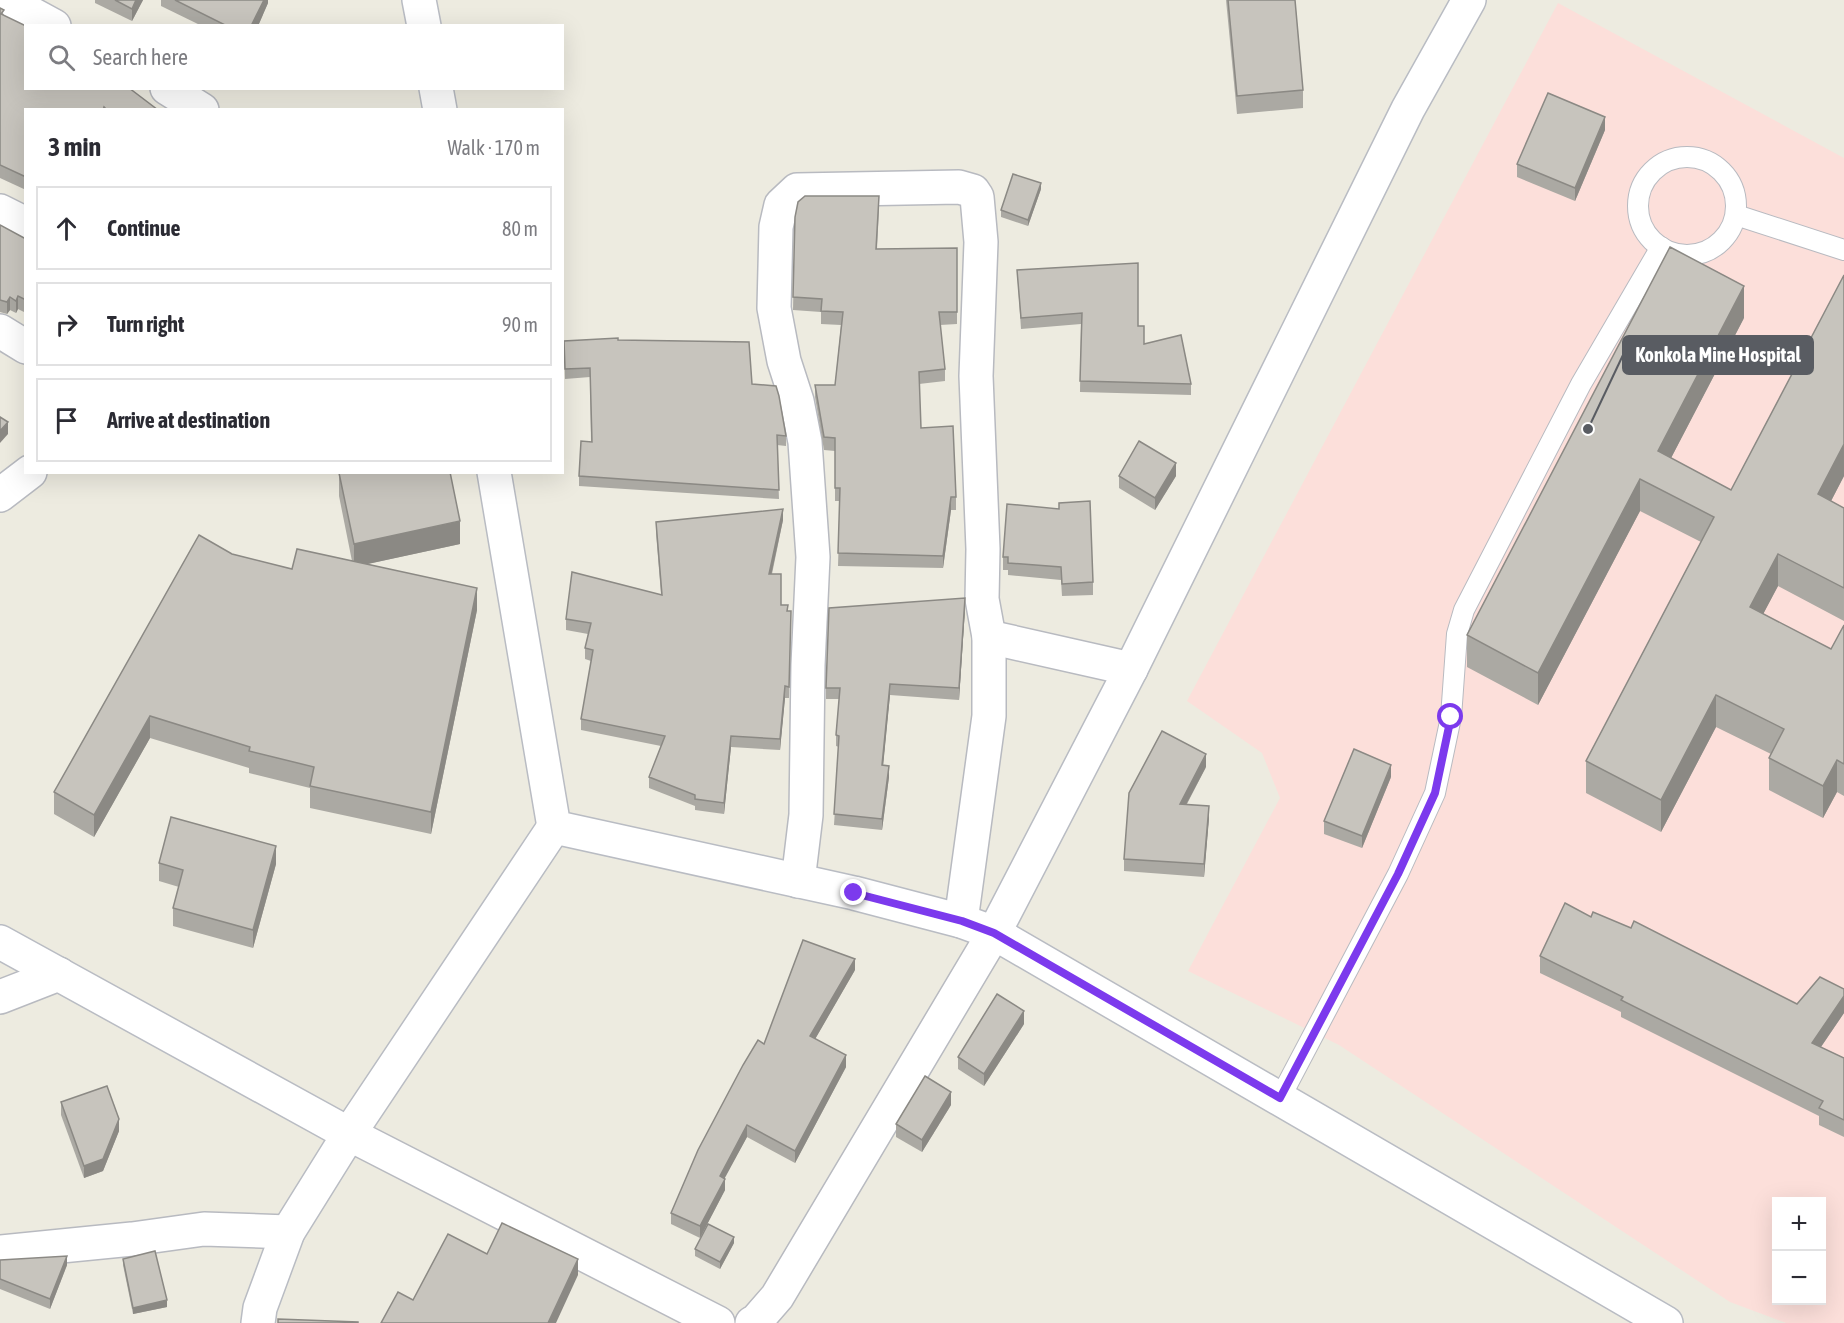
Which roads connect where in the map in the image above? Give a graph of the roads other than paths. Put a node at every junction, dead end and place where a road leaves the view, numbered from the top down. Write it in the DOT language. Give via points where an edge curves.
graph roads {
  1 [pos="6,0"];
  2 [pos="419,0"];
  3 [pos="1469,0"];
  4 [pos="50,24"];
  5 [pos="424,24"];
  6 [pos="170,90"];
  7 [pos="436,90"];
  8 [pos="199,108"];
  9 [pos="440,108"];
  10 [pos="0,211"];
  11 [pos="1736,215"];
  12 [pos="24,223"];
  13 [pos="1661,247"];
  14 [pos="1844,250"];
  15 [pos="0,332"];
  16 [pos="24,346"];
  17 [pos="27,474"];
  18 [pos="491,474"];
  19 [pos="0,495"];
  20 [pos="989,638"];
  21 [pos="1131,669"];
  22 [pos="554,827"];
  23 [pos="798,881"];
  24 [pos="962,921"];
  25 [pos="994,933"];
  26 [pos="0,942"];
  27 [pos="59,974"];
  28 [pos="0,997"];
  29 [pos="1280,1098"];
  30 [pos="349,1134"];
  31 [pos="288,1232"];
  32 [pos="0,1252"];
  33 [pos="258,1323"];
  34 [pos="718,1323"];
  35 [pos="752,1323"];
  36 [pos="1666,1323"];
  1 -- 4 [label="street"];
  2 -- 5 [label="street"];
  3 -- 21 [label="street" via="1408,109"];
  6 -- 8 [label="street"];
  7 -- 9 [label="street"];
  10 -- 12 [label="street"];
  11 -- 13 [label="lane" via="1727,237 1700,254 1674,254"];
  11 -- 13 [label="lane" via="1735,196 1719,169 1692,157 1664,161 1642,184 1637,211 1649,238"];
  11 -- 14 [label="lane"];
  13 -- 29 [label="lane" via="1581,384 1464,610 1457,634 1451,717 1435,793 1398,874"];
  15 -- 16 [label="street"];
  17 -- 19 [label="street"];
  18 -- 22 [label="street"];
  20 -- 21 [label="street"];
  20 -- 23 [label="street" via="982,599 976,376 981,242 977,197 973,191 959,187 797,190 781,204 776,227 774,308 806,442 813,557 806,815"];
  20 -- 24 [label="street" via="989,716"];
  21 -- 25 [label="street"];
  22 -- 23 [label="street"];
  22 -- 30 [label="street"];
  23 -- 24 [label="street"];
  24 -- 25 [label="street"];
  25 -- 29 [label="street"];
  25 -- 35 [label="street" via="777,1297"];
  26 -- 27 [label="street"];
  27 -- 28 [label="street"];
  27 -- 30 [label="street"];
  29 -- 36 [label="street"];
  30 -- 31 [label="street"];
  30 -- 34 [label="street"];
  31 -- 32 [label="street" via="204,1229"];
  31 -- 33 [label="street"];
}
